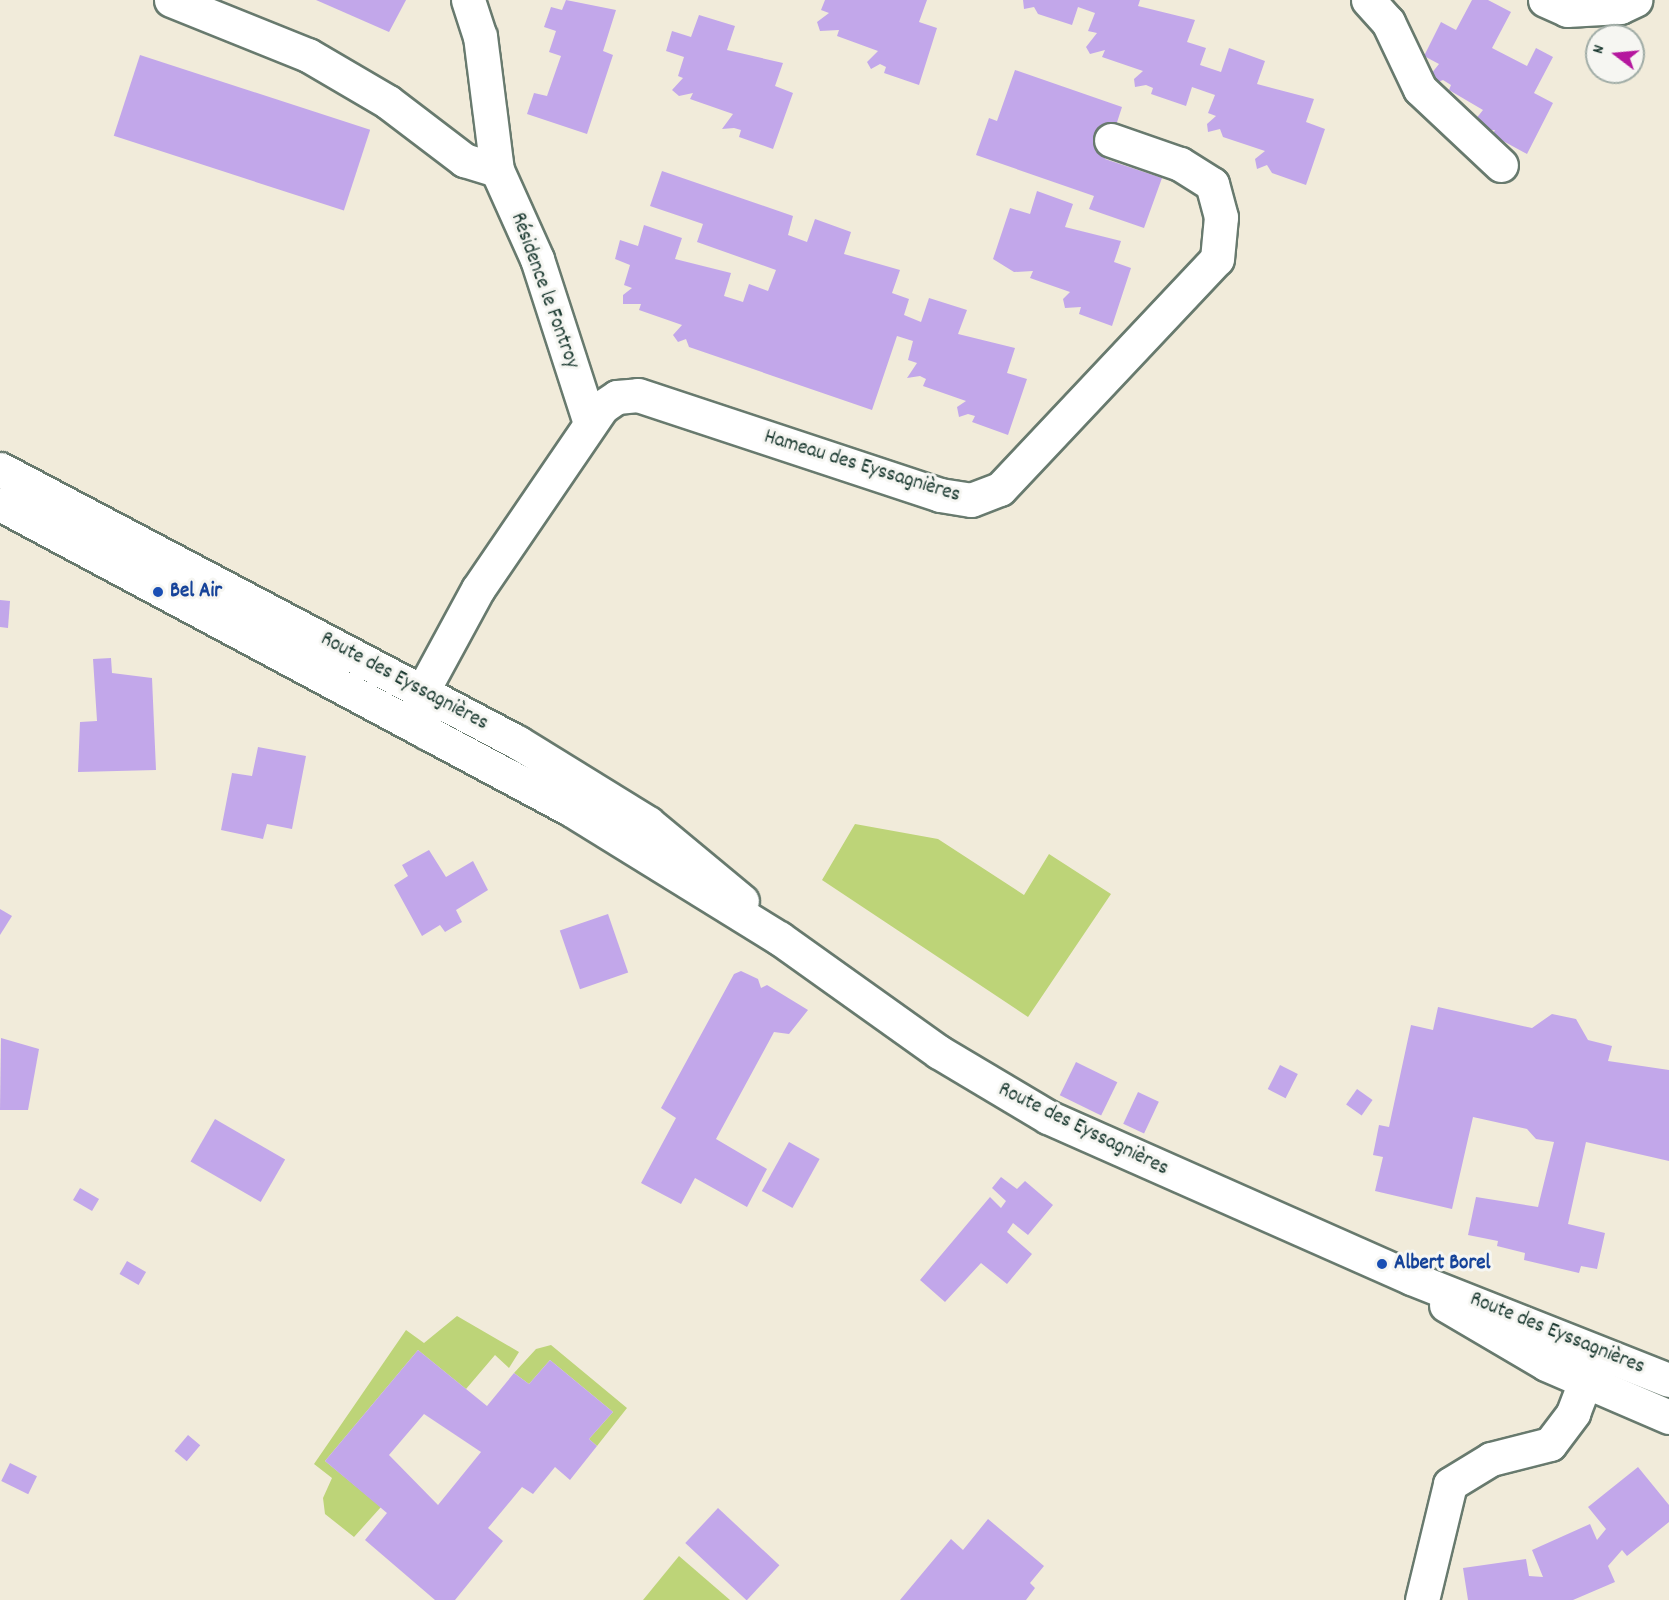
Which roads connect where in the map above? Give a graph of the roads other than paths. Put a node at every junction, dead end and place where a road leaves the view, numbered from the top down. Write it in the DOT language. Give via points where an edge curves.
graph roads {
  1 [pos="171,0"];
  2 [pos="468,0"];
  3 [pos="1368,0"];
  4 [pos="1545,0"];
  5 [pos="1635,0"];
  6 [pos="1111,140"];
  7 [pos="1501,165"];
  8 [pos="497,170"];
  9 [pos="590,423"];
  10 [pos="9,477"];
  11 [pos="0,504"];
  12 [pos="184,606"];
  13 [pos="422,692"];
  14 [pos="427,733"];
  15 [pos="780,938"];
  16 [pos="1411,1278"];
  17 [pos="1669,1380"];
  18 [pos="1585,1381"];
  19 [pos="1669,1417"];
  20 [pos="1422,1600"];
  1 -- 8 [label="main road" via="308,55 388,102 464,160"];
  2 -- 8 [label="main road, Résidence le Fontroy" via="480,36"];
  3 -- 7 [label="main road" via="1388,22 1420,89"];
  4 -- 5 [label="main road" via="1567,10 1620,8"];
  6 -- 9 [label="main road, Hameau des Eyssagnières" via="1180,164 1212,184 1221,218 1217,259 1000,489 971,500 940,495 638,395 617,397"];
  8 -- 9 [label="main road, Résidence le Fontroy" via="537,259"];
  9 -- 13 [label="main road, Hameau des Eyssagnières" via="478,589"];
  10 -- 13 [label="main road, Route des Eyssagnières"];
  11 -- 12 [label="main road, Route des Eyssagnières"];
  12 -- 13 [label="main road" via="256,626 396,699"];
  12 -- 14 [label="main road, Route des Eyssagnières"];
  13 -- 14 [label="main road" via="420,707"];
  13 -- 15 [label="main road, Route des Eyssagnières" via="648,823 705,865"];
  14 -- 15 [label="main road, Route des Eyssagnières" via="570,809"];
  15 -- 16 [label="main road, Route des Eyssagnières" via="939,1052 1048,1117"];
  16 -- 17 [label="main road, Route des Eyssagnières"];
  16 -- 18 [label="main road, Route des Eyssagnières" via="1488,1333"];
  18 -- 19 [label="main road, Route des Eyssagnières"];
  18 -- 20 [label="main road" via="1573,1413 1550,1444 1491,1459 1450,1484"];
}
